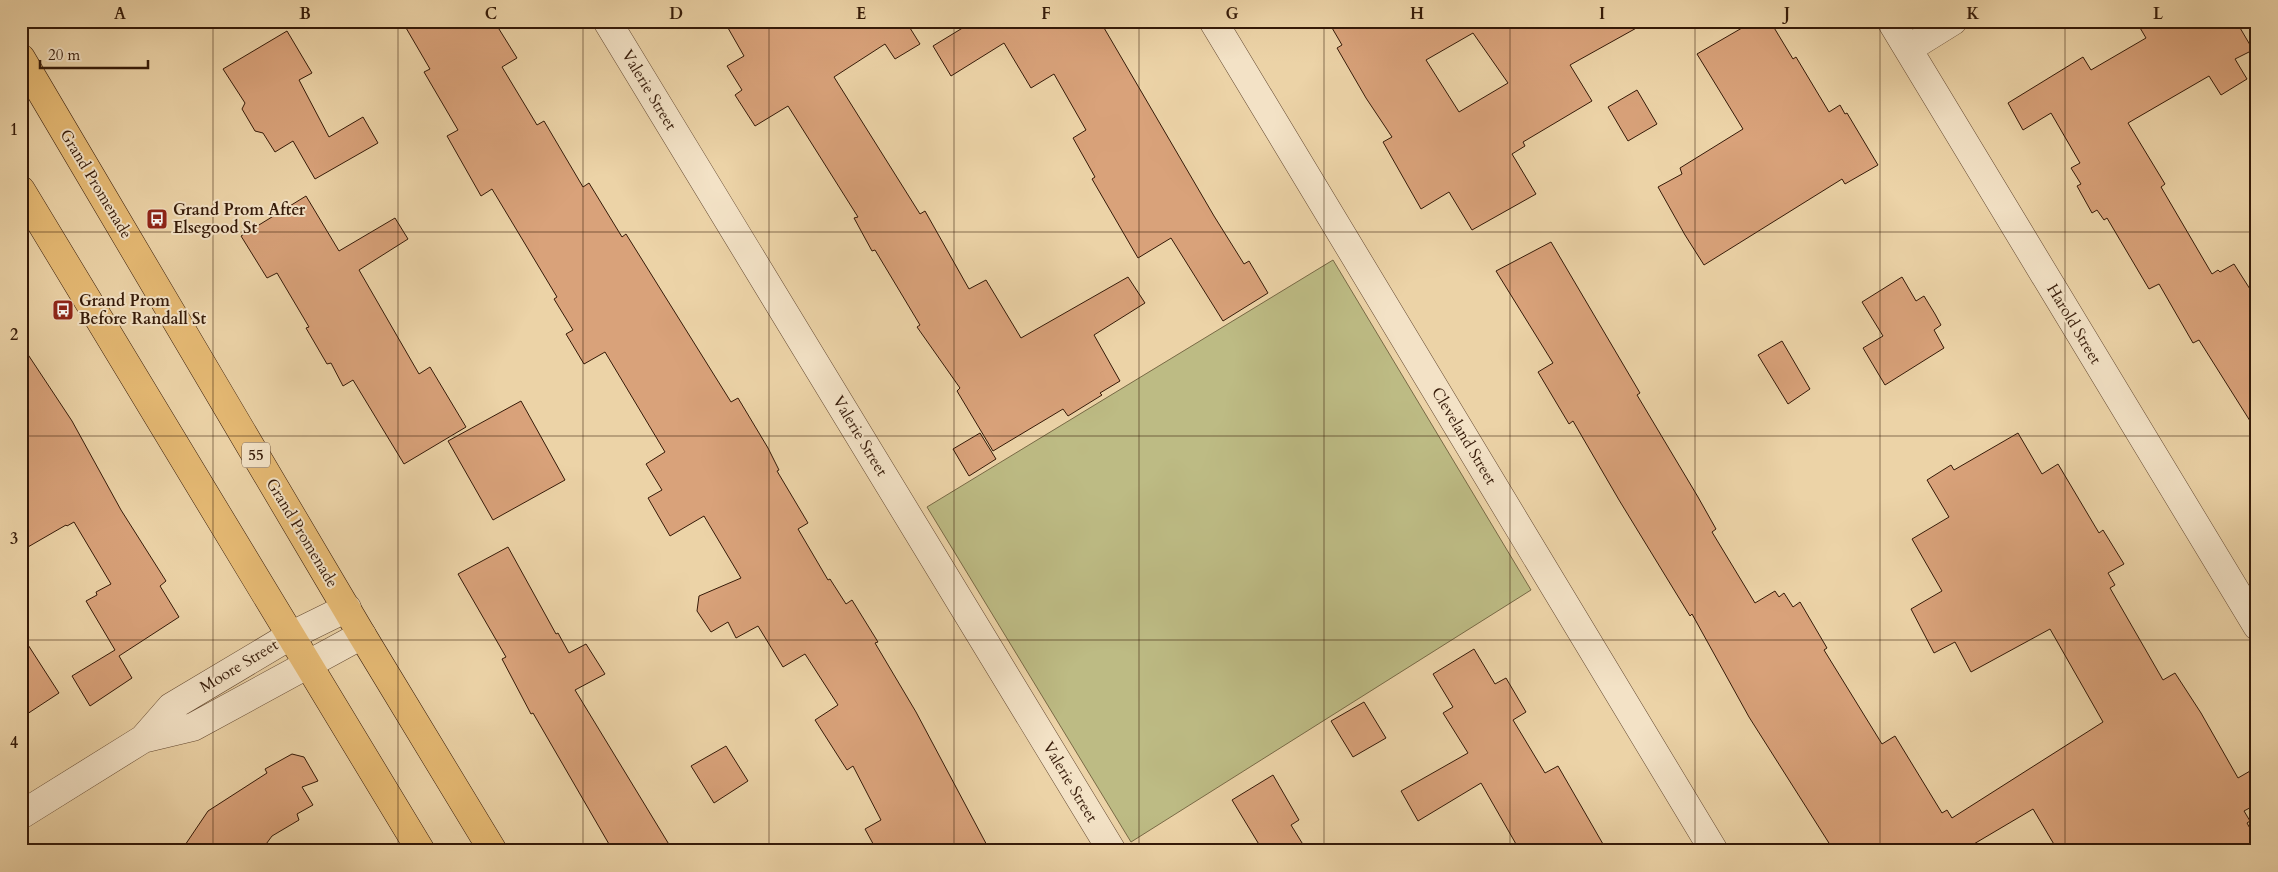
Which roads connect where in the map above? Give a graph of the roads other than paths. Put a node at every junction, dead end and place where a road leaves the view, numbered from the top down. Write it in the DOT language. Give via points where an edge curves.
graph roads {
  1 [pos="607,21"];
  2 [pos="1213,21"];
  3 [pos="1891,21"];
  4 [pos="1953,21"];
  5 [pos="1908,49"];
  6 [pos="21,58"];
  7 [pos="21,190"];
  8 [pos="347,608"];
  9 [pos="2257,626"];
  10 [pos="362,635"];
  11 [pos="290,636"];
  12 [pos="308,665"];
  13 [pos="143,739"];
  14 [pos="21,815"];
  15 [pos="421,851"];
  16 [pos="493,851"];
  17 [pos="1112,851"];
  18 [pos="1714,851"];
  1 -- 17 [label="street, Valerie Street"];
  2 -- 18 [label="street, Cleveland Street"];
  3 -- 5 [label="street, Harold Street"];
  4 -- 5 [label="street"];
  5 -- 9 [label="street, Harold Street"];
  6 -- 8 [label="main road, Grand Promenade / 55"];
  7 -- 11 [label="main road"];
  8 -- 10 [label="main road, Grand Promenade / 55"];
  8 -- 11 [label="street, Moore Street"];
  10 -- 12 [label="street, Moore Street"];
  10 -- 16 [label="main road, Grand Promenade / 55"];
  11 -- 12 [label="main road"];
  11 -- 13 [label="street, Moore Street" via="172,707"];
  12 -- 13 [label="street, Moore Street" via="193,727"];
  12 -- 15 [label="main road"];
  13 -- 14 [label="street, Moore Street"];
}
